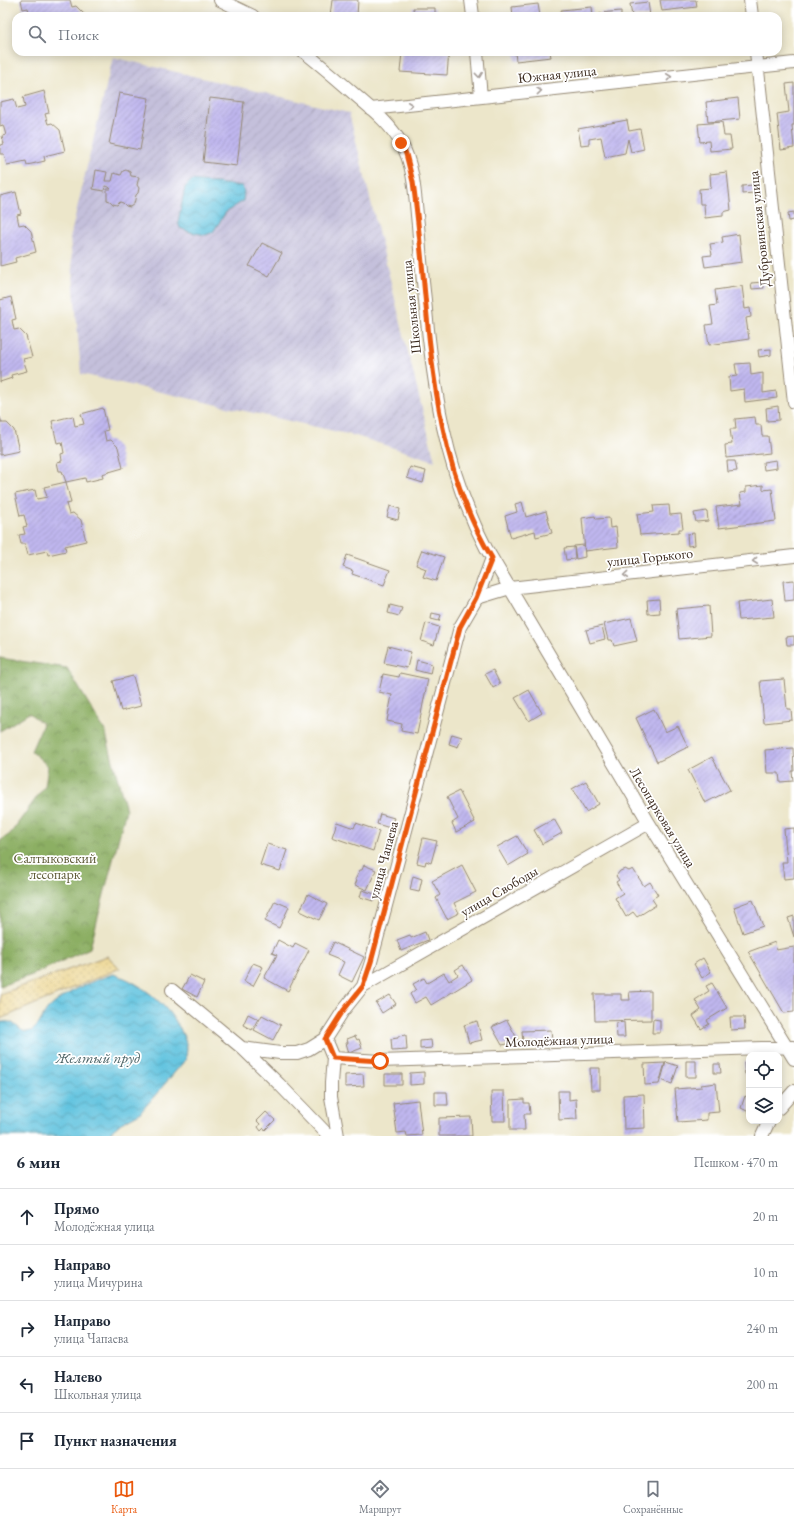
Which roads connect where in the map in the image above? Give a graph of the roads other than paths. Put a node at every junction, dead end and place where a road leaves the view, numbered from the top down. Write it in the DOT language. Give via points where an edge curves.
graph roads {
  1 [pos="220,0"];
  2 [pos="471,0"];
  3 [pos="750,0"];
  4 [pos="245,12"];
  5 [pos="472,12"];
  6 [pos="752,12"];
  7 [pos="309,56"];
  8 [pos="476,56"];
  9 [pos="756,56"];
  10 [pos="794,63"];
  11 [pos="757,67"];
  12 [pos="481,97"];
  13 [pos="371,109"];
  14 [pos="794,402"];
  15 [pos="794,556"];
  16 [pos="492,558"];
  17 [pos="510,588"];
  18 [pos="476,598"];
  19 [pos="649,823"];
  20 [pos="363,986"];
  21 [pos="172,990"];
  22 [pos="325,1039"];
  23 [pos="790,1047"];
  24 [pos="242,1048"];
  25 [pos="333,1058"];
  26 [pos="794,1059"];
  27 [pos="794,1091"];
  28 [pos="782,1105"];
  29 [pos="768,1124"];
  30 [pos="329,1136"];
  31 [pos="338,1136"];
  32 [pos="762,1136"];
  1 -- 4 [label="street"];
  2 -- 5 [label="street"];
  3 -- 6 [label="street"];
  7 -- 13 [label="street, Школьная улица"];
  8 -- 12 [label="street, one-way"];
  9 -- 11 [label="street, Дубровинская улица"];
  10 -- 11 [label="street, Южная улица"];
  12 -- 11 [label="street, Южная улица, one-way"];
  11 -- 14 [label="street, Дубровинская улица"];
  13 -- 12 [label="street, Южная улица, one-way"];
  13 -- 16 [label="street, Школьная улица" via="383,119 401,143 410,167 439,412 464,501"];
  15 -- 17 [label="street, улица Горького, one-way"];
  16 -- 17 [label="street, Школьная улица"];
  16 -- 18 [label="street, улица Чапаева"];
  17 -- 18 [label="street"];
  17 -- 19 [label="street, Лесопарковая улица"];
  18 -- 20 [label="street, улица Чапаева" via="460,627"];
  19 -- 20 [label="street, улица Свободы"];
  19 -- 23 [label="street, Лесопарковая улица"];
  20 -- 22 [label="street, улица Чапаева"];
  21 -- 24 [label="street"];
  22 -- 24 [label="street, улица Чапаева" via="297,1053"];
  22 -- 25 [label="street"];
  23 -- 25 [label="street, Молодёжная улица" via="388,1061"];
  23 -- 26 [label="street, Лесопарковая улица"];
  24 -- 30 [label="street"];
  25 -- 31 [label="street" via="331,1097"];
  27 -- 28 [label="street"];
  29 -- 32 [label="street"];
}
